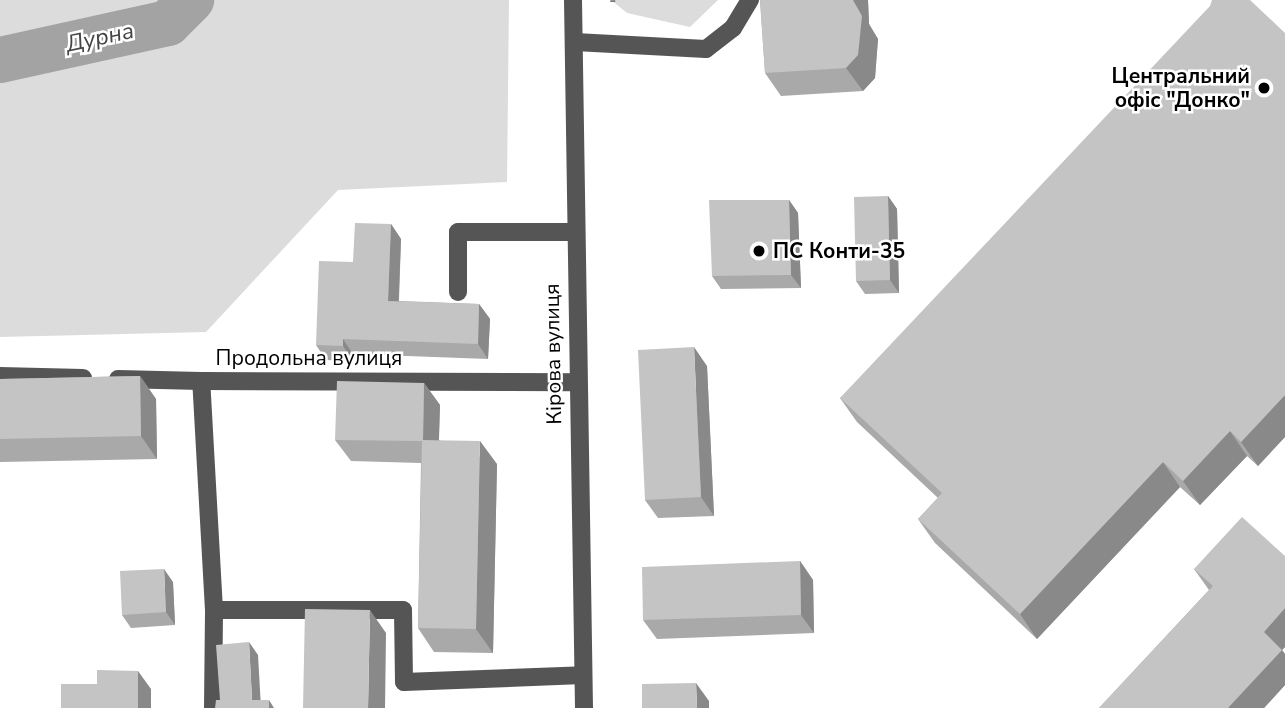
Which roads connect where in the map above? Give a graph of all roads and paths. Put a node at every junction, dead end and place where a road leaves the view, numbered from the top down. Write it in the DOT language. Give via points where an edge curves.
graph roads {
  1 [pos="573,0"];
  2 [pos="750,0"];
  3 [pos="575,42"];
  4 [pos="574,232"];
  5 [pos="458,292"];
  6 [pos="0,376"];
  7 [pos="201,381"];
  8 [pos="576,382"];
  9 [pos="214,610"];
  10 [pos="583,675"];
  11 [pos="213,708"];
  12 [pos="584,708"];
  1 -- 3 [label="street, Кірова вулиця"];
  2 -- 3 [label="street" via="733,28 706,49"];
  3 -- 4 [label="street, Кірова вулиця"];
  4 -- 5 [label="street" via="458,232"];
  4 -- 8 [label="street, Кірова вулиця"];
  6 -- 7 [label="street"];
  7 -- 8 [label="street, Продольна вулиця"];
  7 -- 9 [label="street, Продольна вулиця"];
  8 -- 10 [label="street, Кірова вулиця"];
  9 -- 10 [label="street" via="403,610 404,682"];
  9 -- 11 [label="street, Продольна вулиця"];
  10 -- 12 [label="street, Кірова вулиця"];
}
